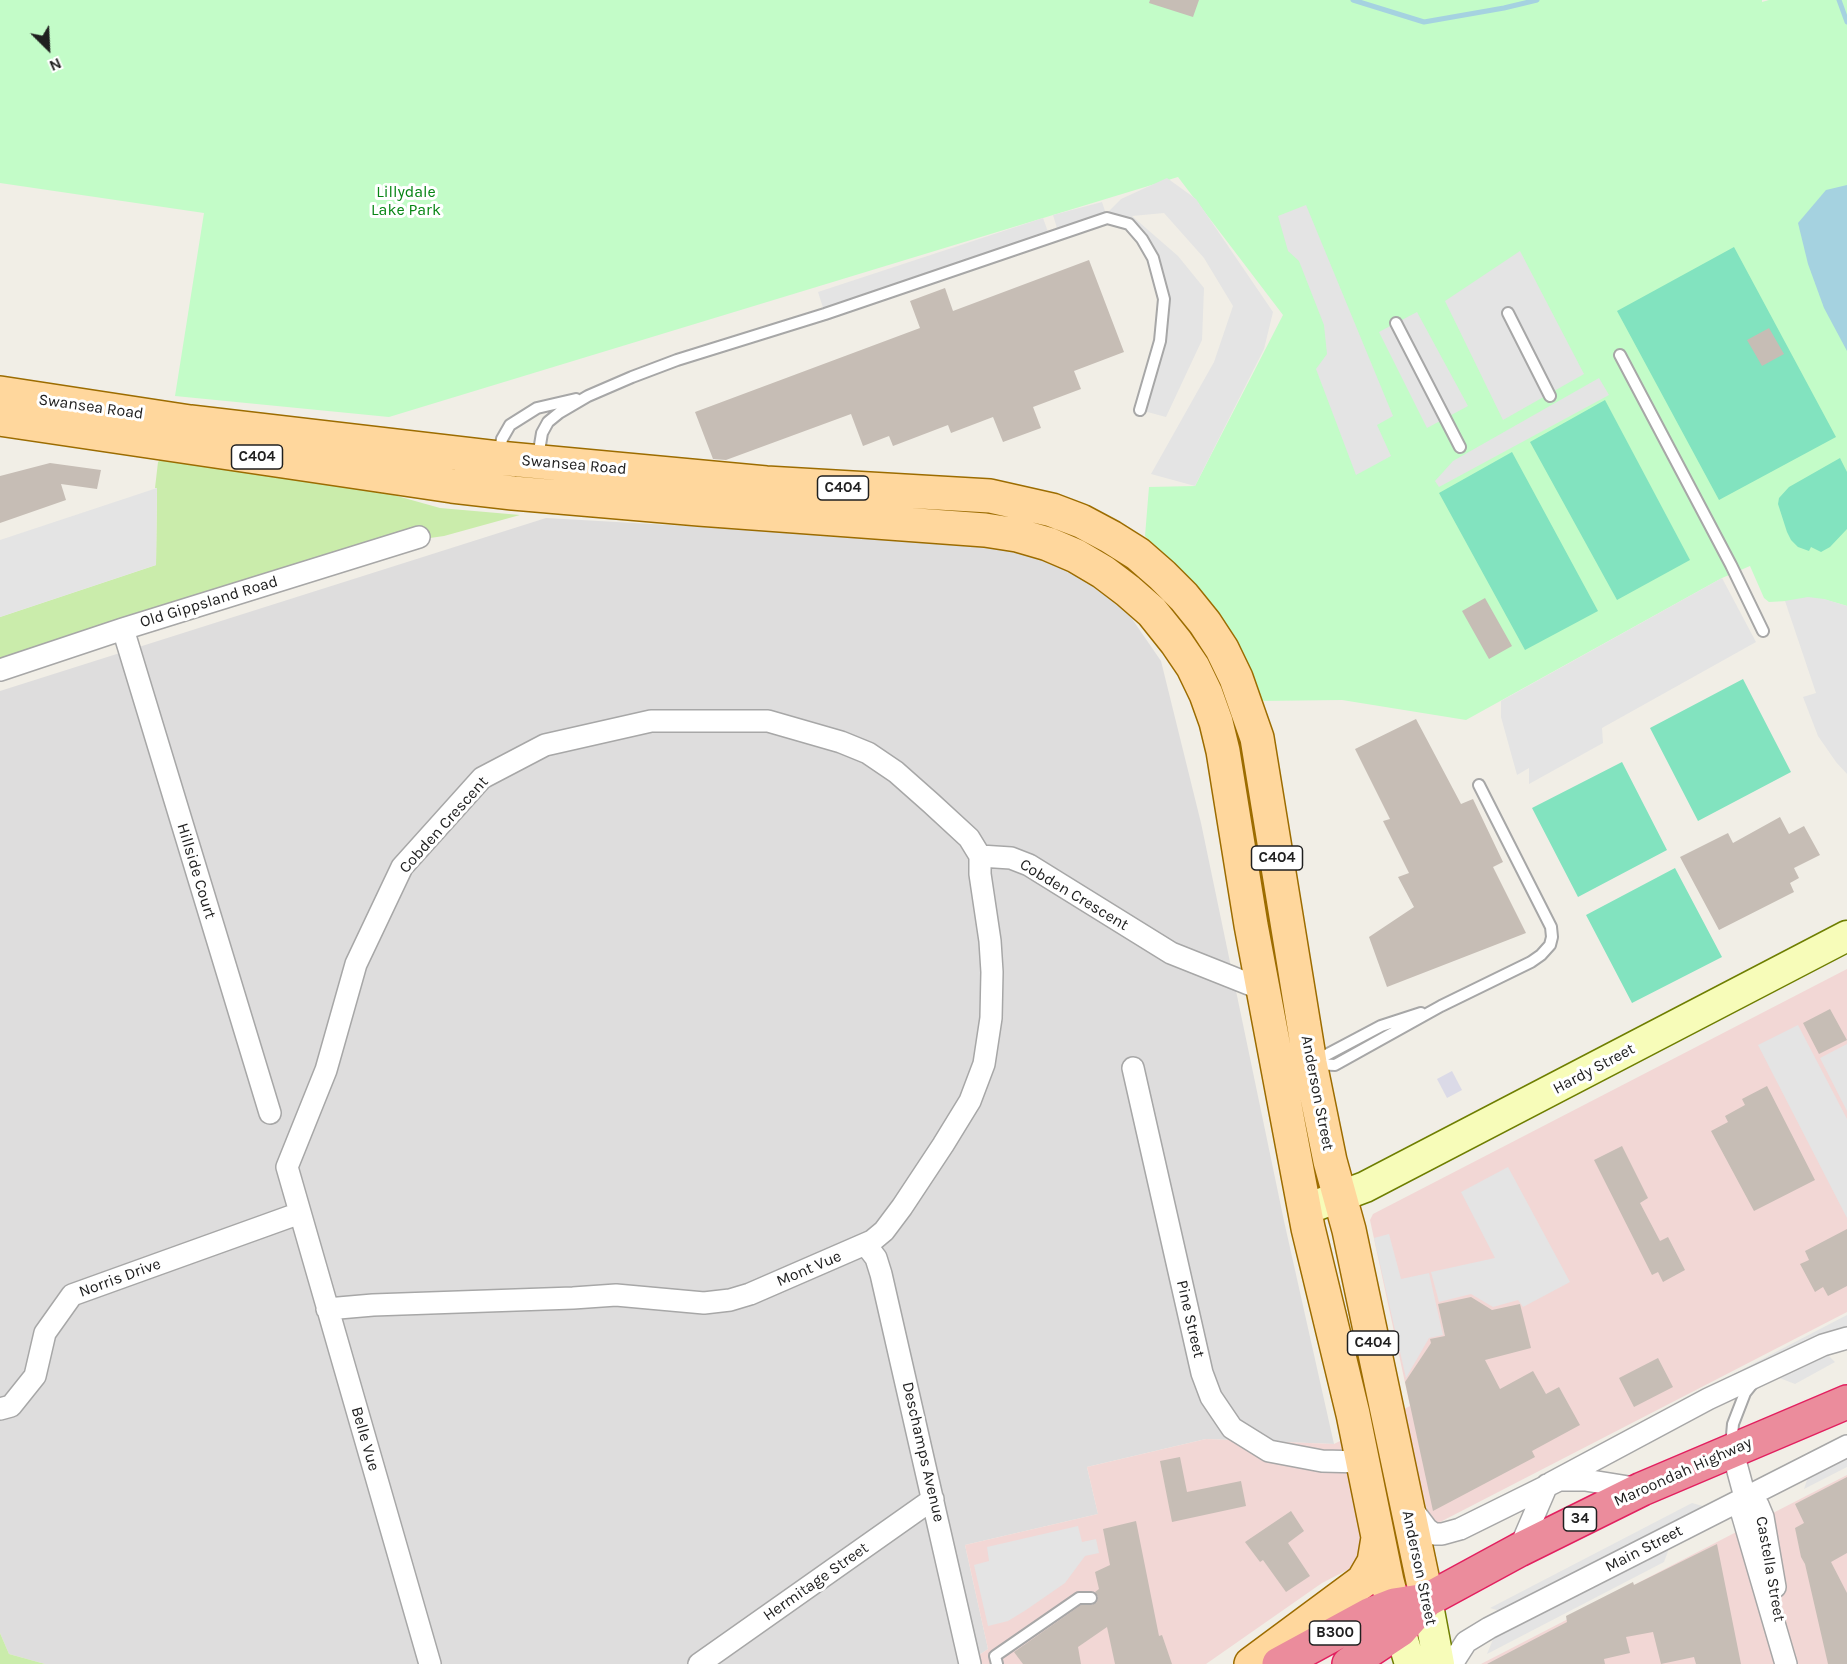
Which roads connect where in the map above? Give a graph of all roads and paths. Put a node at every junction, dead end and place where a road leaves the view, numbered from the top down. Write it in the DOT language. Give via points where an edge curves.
graph roads {
  1 [pos="1508,313"];
  2 [pos="1396,324"];
  3 [pos="1620,355"];
  4 [pos="0,393"];
  5 [pos="588,396"];
  6 [pos="1550,396"];
  7 [pos="1140,410"];
  8 [pos="0,419"];
  9 [pos="1460,447"];
  10 [pos="442,450"];
  11 [pos="498,458"];
  12 [pos="537,461"];
  13 [pos="452,486"];
  14 [pos="513,494"];
  15 [pos="419,537"];
  16 [pos="1138,554"];
  17 [pos="1103,572"];
  18 [pos="123,628"];
  19 [pos="1763,631"];
  20 [pos="0,670"];
  21 [pos="1479,785"];
  22 [pos="1274,837"];
  23 [pos="980,856"];
  24 [pos="1847,936"];
  25 [pos="1264,990"];
  26 [pos="1310,1063"];
  27 [pos="1133,1068"];
  28 [pos="1278,1072"];
  29 [pos="270,1113"];
  30 [pos="1340,1198"];
  31 [pos="1304,1210"];
  32 [pos="300,1213"];
  33 [pos="866,1245"];
  34 [pos="327,1309"];
  35 [pos="1847,1338"];
  36 [pos="1765,1373"];
  37 [pos="1847,1402"];
  38 [pos="0,1409"];
  39 [pos="1847,1446"];
  40 [pos="1732,1449"];
  41 [pos="1395,1455"];
  42 [pos="1363,1462"];
  43 [pos="1549,1484"];
  44 [pos="1402,1489"];
  45 [pos="1642,1489"];
  46 [pos="1745,1497"];
  47 [pos="933,1499"];
  48 [pos="1377,1530"];
  49 [pos="1519,1550"];
  50 [pos="1091,1598"];
  51 [pos="1427,1600"];
  52 [pos="1397,1618"];
  53 [pos="1784,1656"];
  54 [pos="430,1664"];
  55 [pos="699,1664"];
  56 [pos="970,1664"];
  57 [pos="997,1664"];
  58 [pos="1251,1664"];
  59 [pos="1279,1664"];
  60 [pos="1349,1664"];
  61 [pos="1410,1664"];
  62 [pos="1439,1664"];
  63 [pos="1452,1664"];
  1 -- 6 [label="lane"];
  2 -- 9 [label="lane"];
  3 -- 19 [label="lane"];
  4 -- 10 [label="main road, Swansea Road / C404" via="190,422"];
  5 -- 7 [label="lane" via="677,360 1107,218 1129,224 1142,239 1153,258 1164,299 1160,341"];
  5 -- 11 [label="lane" via="537,408 510,425"];
  5 -- 12 [label="lane" via="548,422"];
  8 -- 13 [label="main road, Swansea Road / C404"];
  10 -- 11 [label="main road, Swansea Road / C404"];
  10 -- 13 [label="main road" via="453,468"];
  11 -- 12 [label="main road, Swansea Road / C404"];
  11 -- 14 [label="main road"];
  12 -- 14 [label="main road"];
  12 -- 16 [label="main road, Swansea Road / C404" via="766,483 990,496 1081,521"];
  13 -- 14 [label="main road, Swansea Road / C404"];
  14 -- 17 [label="main road, Swansea Road / C404" via="985,530 1048,544"];
  15 -- 18 [label="street, Old Gippsland Road"];
  16 -- 22 [label="main road, Anderson Street / C404" via="1198,614 1236,678 1257,738"];
  17 -- 25 [label="main road, Anderson Street / C404" via="1152,612 1193,667 1206,694 1223,751"];
  18 -- 20 [label="street, Old Gippsland Road"];
  18 -- 29 [label="street, Hillside Court"];
  21 -- 26 [label="lane" via="1551,927 1550,945 1531,962 1332,1066"];
  22 -- 25 [label="main road" via="1272,906 1282,978 1277,985"];
  22 -- 26 [label="main road, Anderson Street / C404"];
  23 -- 25 [label="street, Cobden Crescent" via="1011,858 1029,865 1171,953"];
  23 -- 32 [label="street, Cobden Crescent" via="969,838 932,803 868,753 768,720 651,721 545,745 482,778 402,867 356,964 326,1070 287,1167"];
  23 -- 33 [label="street, Mont Vue" via="992,972 984,1064 970,1101 943,1145 890,1223"];
  24 -- 30 [label="main road, Hardy Street"];
  25 -- 28 [label="main road, Anderson Street / C404"];
  26 -- 28 [label="main road"];
  26 -- 30 [label="main road, Anderson Street / C404"];
  27 -- 42 [label="street, Pine Street" via="1202,1373 1216,1406 1232,1428 1269,1451 1322,1461"];
  28 -- 31 [label="main road, Anderson Street / C404"];
  30 -- 31 [label="main road, Hardy Street"];
  30 -- 41 [label="main road, Anderson Street / C404"];
  31 -- 42 [label="main road, Anderson Street / C404"];
  32 -- 34 [label="street, Belle Vue"];
  32 -- 38 [label="street, Norris Drive" via="72,1295 45,1334 35,1376 10,1406"];
  33 -- 34 [label="street, Mont Vue" via="730,1300 704,1303 616,1295"];
  33 -- 47 [label="street, Deschamps Avenue" via="881,1274"];
  34 -- 54 [label="street, Belle Vue"];
  35 -- 36 [label="street"];
  36 -- 40 [label="lane" via="1745,1393 1733,1424"];
  36 -- 43 [label="street"];
  37 -- 40 [label="highway, Maroondah Highway / 34"];
  39 -- 46 [label="street, Main Street"];
  40 -- 45 [label="highway, Maroondah Highway / 34"];
  40 -- 46 [label="street, Castella Street"];
  41 -- 42 [label="main road"];
  41 -- 44 [label="main road, Anderson Street / C404"];
  42 -- 48 [label="main road, Anderson Street / C404"];
  43 -- 44 [label="street" via="1460,1529 1442,1534 1434,1534 1423,1525"];
  43 -- 45 [label="street" via="1585,1480"];
  43 -- 49 [label="street"];
  44 -- 51 [label="main road, Anderson Street / C404"];
  45 -- 49 [label="highway, Maroondah Highway / 34"];
  46 -- 53 [label="street, Castella Street" via="1741,1510"];
  46 -- 63 [label="street, Main Street" via="1489,1628 1466,1642"];
  47 -- 55 [label="street, Hermitage Street"];
  47 -- 56 [label="street, Deschamps Avenue"];
  48 -- 52 [label="main road, Anderson Street / C404"];
  48 -- 58 [label="main road" via="1374,1562 1363,1581"];
  49 -- 51 [label="highway, Maroondah Highway / 34"];
  50 -- 57 [label="lane" via="1079,1598 995,1656"];
  51 -- 52 [label="highway, Maroondah Highway / B300"];
  51 -- 62 [label="main road, Anderson Street"];
  52 -- 59 [label="highway, Maroondah Highway / B300" via="1364,1617"];
  52 -- 60 [label="highway, Maroondah Highway / B300"];
  52 -- 61 [label="main road, Anderson Street"];
}
